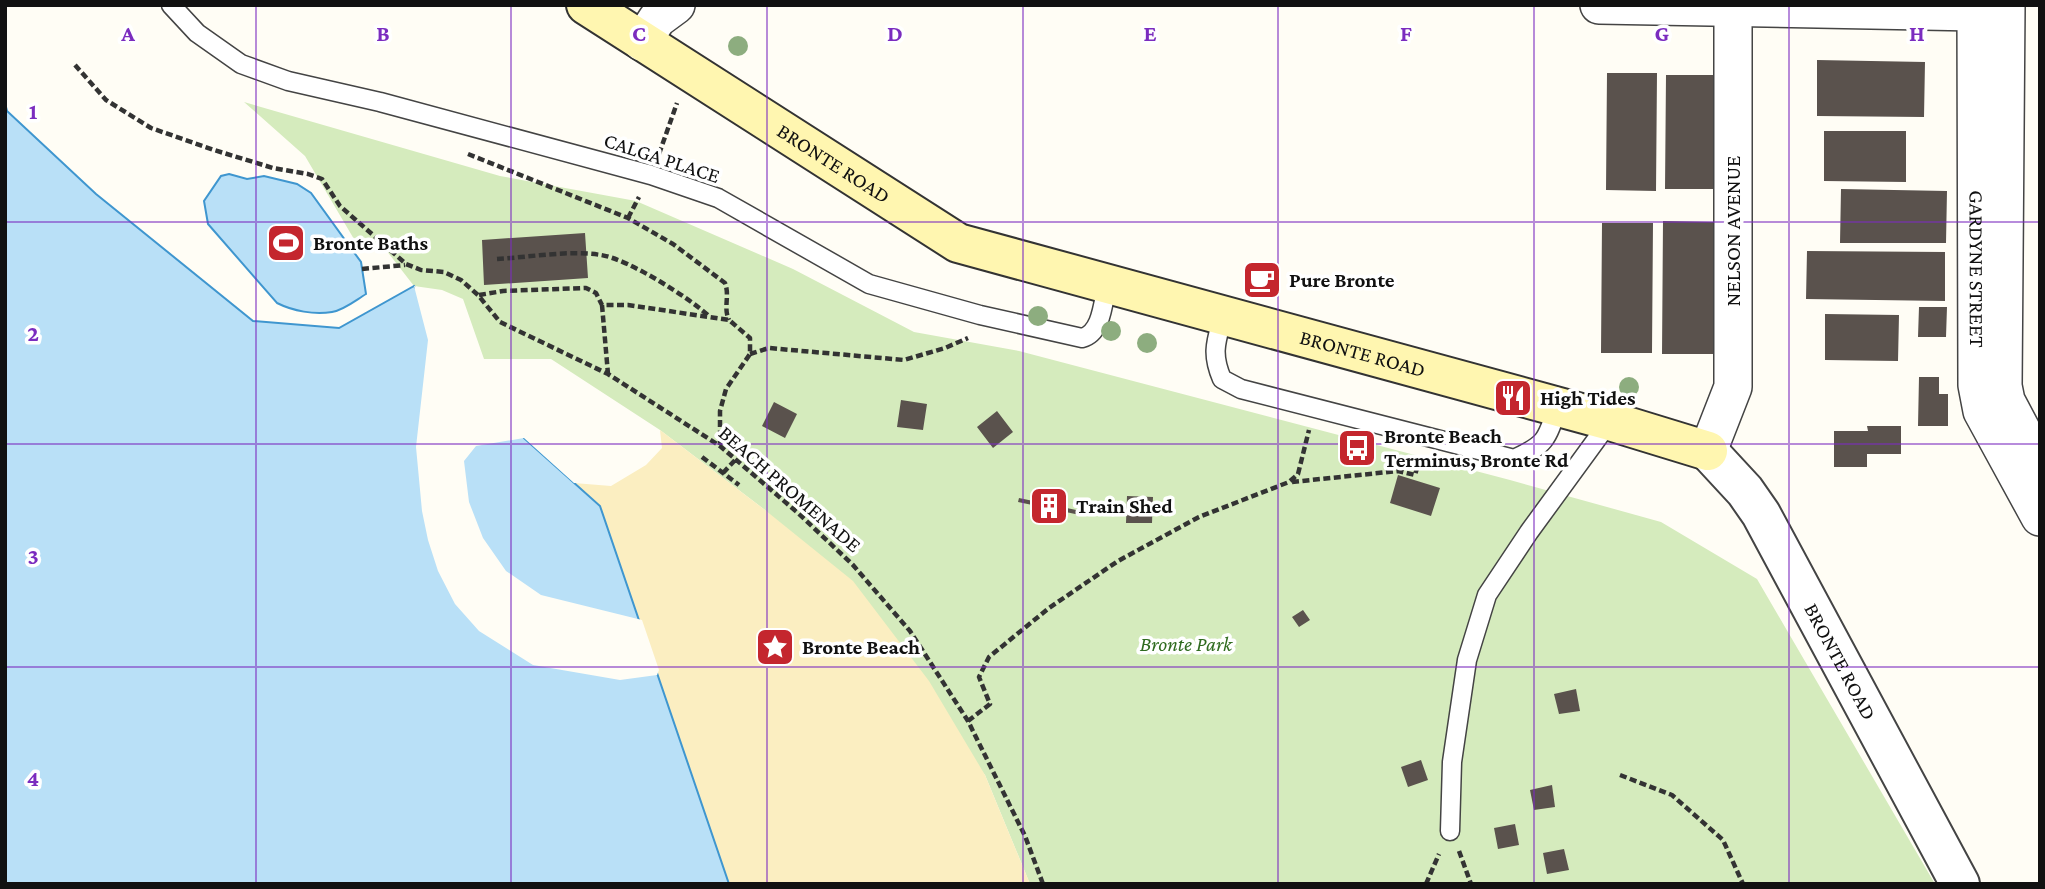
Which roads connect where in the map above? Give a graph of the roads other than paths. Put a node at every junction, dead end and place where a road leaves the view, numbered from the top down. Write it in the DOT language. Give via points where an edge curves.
graph roads {
  1 [pos="171,5"];
  2 [pos="586,5"];
  3 [pos="676,5"];
  4 [pos="1600,5"];
  5 [pos="1733,7"];
  6 [pos="1986,8"];
  7 [pos="642,42"];
  8 [pos="1107,285"];
  9 [pos="1223,316"];
  10 [pos="1557,408"];
  11 [pos="1610,421"];
  12 [pos="1708,450"];
  13 [pos="2040,464"];
  14 [pos="2040,517"];
  15 [pos="1450,831"];
  16 [pos="1960,884"];
  1 -- 8 [label="lane, CALGA PLACE" via="197,33 241,64 288,81 651,175 718,198 869,284 1082,338 1096,328"];
  2 -- 7 [label="main road, BRONTE ROAD"];
  3 -- 7 [label="street" via="657,19"];
  4 -- 5 [label="street"];
  5 -- 6 [label="street"];
  5 -- 12 [label="street, NELSON AVENUE" via="1732,387"];
  6 -- 13 [label="street, GARDYNE STREET" via="2003,386 2006,401"];
  6 -- 14 [label="street, GARDYNE STREET" via="1977,385 1982,411"];
  7 -- 8 [label="main road, BRONTE ROAD" via="958,243"];
  8 -- 9 [label="main road, BRONTE ROAD"];
  9 -- 10 [label="main road, BRONTE ROAD"];
  9 -- 10 [label="lane" via="1214,361 1222,379 1241,389 1514,459 1536,449 1550,432"];
  10 -- 11 [label="main road, BRONTE ROAD"];
  11 -- 12 [label="main road, BRONTE ROAD"];
  11 -- 15 [label="lane" via="1487,595 1466,660 1452,762"];
  12 -- 16 [label="street, BRONTE ROAD" via="1761,514"];
}
